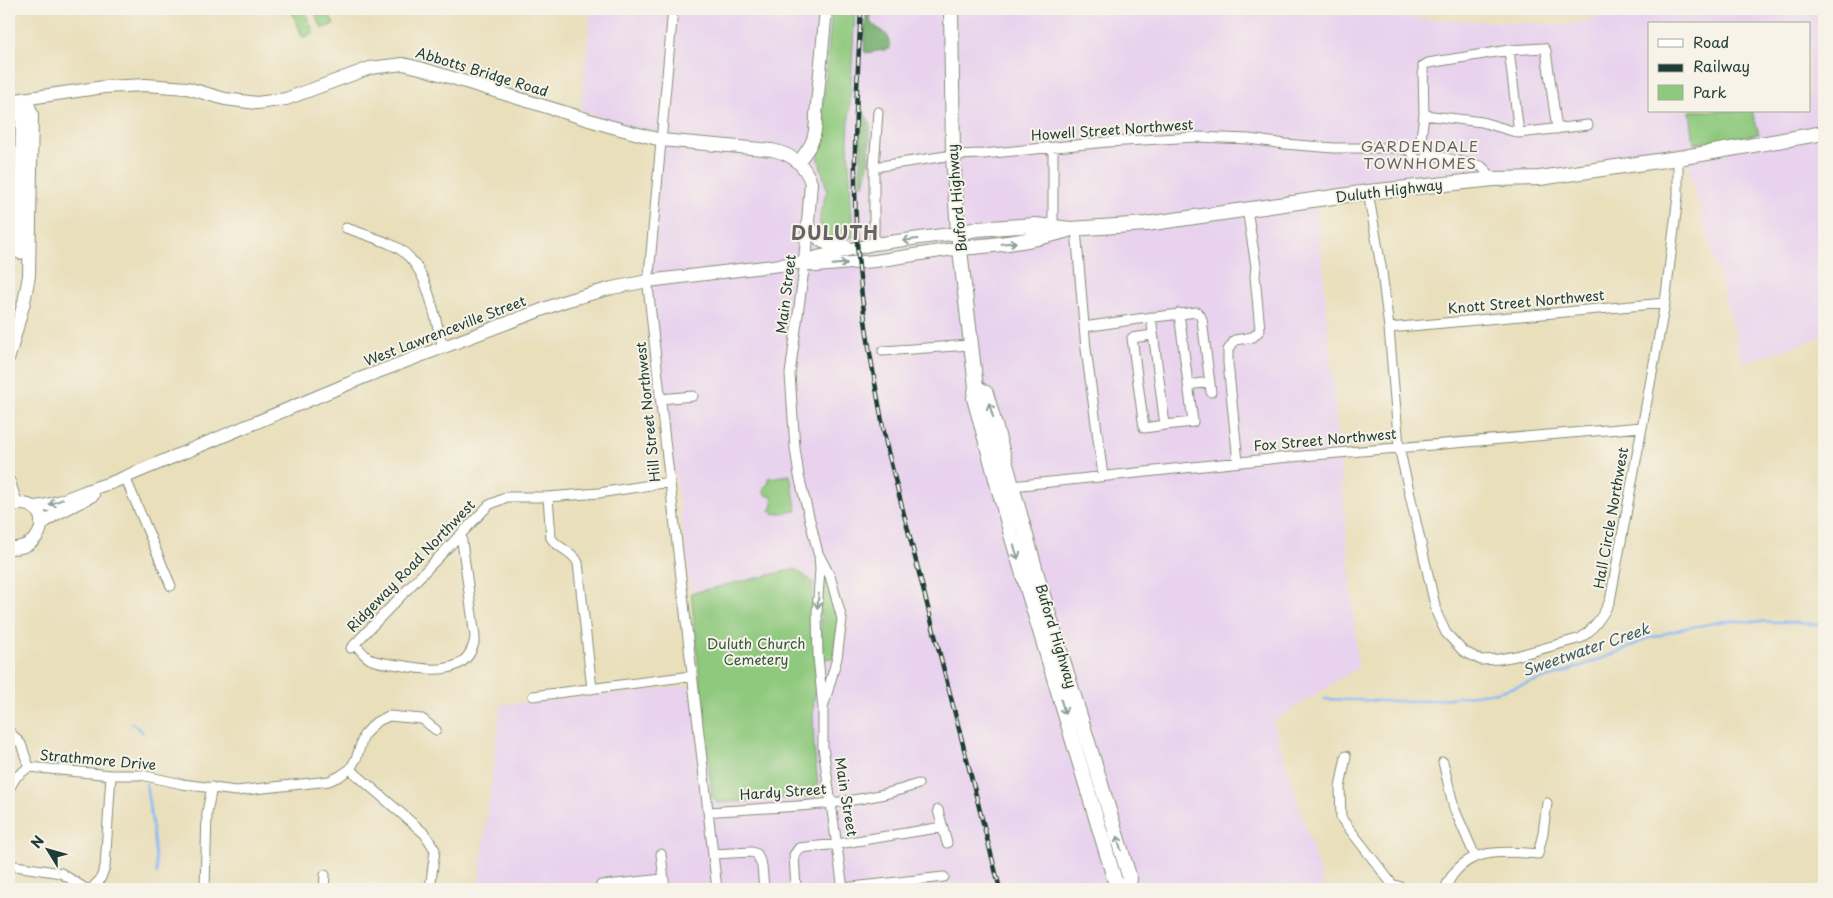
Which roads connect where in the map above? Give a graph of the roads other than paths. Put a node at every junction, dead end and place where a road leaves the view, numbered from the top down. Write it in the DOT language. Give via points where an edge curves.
graph roads {
  1 [pos="673,9"];
  2 [pos="826,9"];
  3 [pos="951,9"];
  4 [pos="1509,50"];
  5 [pos="26,99"];
  6 [pos="9,102"];
  7 [pos="878,112"];
  8 [pos="1424,115"];
  9 [pos="1588,125"];
  10 [pos="1557,129"];
  11 [pos="1519,133"];
  12 [pos="1824,133"];
  13 [pos="661,140"];
  14 [pos="1053,148"];
  15 [pos="1416,149"];
  16 [pos="953,155"];
  17 [pos="1678,158"];
  18 [pos="798,161"];
  19 [pos="874,167"];
  20 [pos="1494,179"];
  21 [pos="1368,192"];
  22 [pos="1248,209"];
  23 [pos="809,226"];
  24 [pos="1053,226"];
  25 [pos="346,228"];
  26 [pos="1073,229"];
  27 [pos="958,233"];
  28 [pos="874,244"];
  29 [pos="857,248"];
  30 [pos="960,248"];
  31 [pos="805,262"];
  32 [pos="648,281"];
  33 [pos="1665,303"];
  34 [pos="1179,313"];
  35 [pos="1151,317"];
  36 [pos="1084,327"];
  37 [pos="9,328"];
  38 [pos="1389,328"];
  39 [pos="1153,335"];
  40 [pos="970,345"];
  41 [pos="443,346"];
  42 [pos="883,351"];
  43 [pos="9,357"];
  44 [pos="1210,382"];
  45 [pos="1188,384"];
  46 [pos="976,387"];
  47 [pos="1211,392"];
  48 [pos="693,396"];
  49 [pos="661,399"];
  50 [pos="981,425"];
  51 [pos="1165,425"];
  52 [pos="1642,427"];
  53 [pos="1399,447"];
  54 [pos="1238,462"];
  55 [pos="1102,476"];
  56 [pos="125,477"];
  57 [pos="9,482"];
  58 [pos="670,482"];
  59 [pos="111,483"];
  60 [pos="997,485"];
  61 [pos="1012,486"];
  62 [pos="548,497"];
  63 [pos="12,505"];
  64 [pos="34,508"];
  65 [pos="43,523"];
  66 [pos="461,534"];
  67 [pos="1028,542"];
  68 [pos="9,549"];
  69 [pos="818,553"];
  70 [pos="172,586"];
  71 [pos="1039,627"];
  72 [pos="835,663"];
  73 [pos="819,666"];
  74 [pos="1066,669"];
  75 [pos="692,676"];
  76 [pos="592,688"];
  77 [pos="533,696"];
  78 [pos="823,708"];
  79 [pos="436,730"];
  80 [pos="9,731"];
  81 [pos="1073,741"];
  82 [pos="1346,756"];
  83 [pos="1443,762"];
  84 [pos="1095,764"];
  85 [pos="29,767"];
  86 [pos="350,769"];
  87 [pos="111,775"];
  88 [pos="918,784"];
  89 [pos="212,787"];
  90 [pos="9,789"];
  91 [pos="831,802"];
  92 [pos="1547,803"];
  93 [pos="938,810"];
  94 [pos="708,812"];
  95 [pos="943,828"];
  96 [pos="947,843"];
  97 [pos="838,844"];
  98 [pos="661,854"];
  99 [pos="713,854"];
  100 [pos="1475,856"];
  101 [pos="9,865"];
  102 [pos="325,875"];
  103 [pos="944,877"];
  104 [pos="663,879"];
  105 [pos="909,885"];
  106 [pos="614,887"];
  107 [pos="843,888"];
  108 [pos="86,889"];
  109 [pos="91,889"];
  110 [pos="205,889"];
  111 [pos="324,889"];
  112 [pos="430,889"];
  113 [pos="600,889"];
  114 [pos="665,889"];
  115 [pos="717,889"];
  116 [pos="764,889"];
  117 [pos="796,889"];
  118 [pos="1126,889"];
  119 [pos="1407,889"];
  120 [pos="1445,889"];
  1 -- 13 [label="street, Hill Street Northwest"];
  2 -- 18 [label="street" via="816,131 812,144"];
  3 -- 16 [label="main road, Buford Highway"];
  4 -- 8 [label="street" via="1423,66"];
  4 -- 10 [label="street" via="1544,48 1546,51"];
  4 -- 11 [label="street"];
  5 -- 6 [label="street, Abbotts Bridge Road"];
  5 -- 13 [label="street, Abbotts Bridge Road" via="104,87 146,85 187,88 257,104 286,99 370,68 403,64"];
  5 -- 37 [label="street" via="22,110 20,277"];
  5 -- 43 [label="street" via="32,114 29,276"];
  7 -- 19 [label="street"];
  8 -- 11 [label="street" via="1482,122"];
  8 -- 15 [label="street"];
  9 -- 10 [label="street"];
  10 -- 11 [label="street"];
  12 -- 17 [label="main road, Duluth Highway"];
  13 -- 18 [label="street, Abbotts Bridge Road" via="772,150"];
  13 -- 32 [label="street, Hill Street Northwest"];
  14 -- 15 [label="street, Howell Street Northwest" via="1196,137 1334,148"];
  14 -- 16 [label="street, Howell Street Northwest"];
  14 -- 24 [label="street"];
  15 -- 20 [label="street, Howell Street Northwest" via="1414,156 1418,160 1427,154 1482,166"];
  16 -- 19 [label="street, Howell Street Northwest"];
  16 -- 27 [label="main road, Buford Highway"];
  17 -- 20 [label="main road, Duluth Highway" via="1540,178"];
  17 -- 33 [label="street, Hall Circle Northwest" via="1678,196"];
  18 -- 23 [label="street, Main Street" via="811,183"];
  19 -- 28 [label="street"];
  20 -- 21 [label="main road, Duluth Highway"];
  21 -- 22 [label="main road, Duluth Highway"];
  21 -- 38 [label="street, Hall Circle Northwest"];
  22 -- 26 [label="main road, Duluth Highway" via="1146,224"];
  22 -- 54 [label="street" via="1260,330 1253,337 1235,340 1228,350"];
  23 -- 29 [label="street" via="827,245"];
  23 -- 31 [label="street, Main Street"];
  24 -- 26 [label="main road, Duluth Highway"];
  24 -- 27 [label="main road, Duluth Highway" via="1010,226"];
  25 -- 41 [label="street" via="390,244 414,262 426,287"];
  30 -- 26 [label="main road, Duluth Highway, one-way" via="1043,238"];
  26 -- 36 [label="street"];
  27 -- 28 [label="street, West Lawrenceville Street, one-way"];
  27 -- 30 [label="main road, Buford Highway"];
  28 -- 29 [label="street, West Lawrenceville Street"];
  29 -- 31 [label="street, West Lawrenceville Street"];
  31 -- 30 [label="street, West Lawrenceville Street, one-way" via="816,266"];
  30 -- 40 [label="main road, Buford Highway"];
  31 -- 32 [label="street, West Lawrenceville Street"];
  31 -- 69 [label="street, Main Street" via="790,374 799,476"];
  32 -- 41 [label="street, West Lawrenceville Street" via="566,301"];
  32 -- 49 [label="street, Hill Street Northwest"];
  33 -- 38 [label="street, Knott Street Northwest"];
  33 -- 52 [label="street, Hall Circle Northwest"];
  34 -- 35 [label="street"];
  34 -- 44 [label="street" via="1197,312 1200,315"];
  34 -- 45 [label="street"];
  35 -- 36 [label="street"];
  35 -- 39 [label="street"];
  36 -- 55 [label="street"];
  38 -- 53 [label="street, Hall Circle Northwest"];
  39 -- 51 [label="street"];
  39 -- 51 [label="street" via="1132,338 1144,428"];
  40 -- 42 [label="street"];
  40 -- 46 [label="main road, Buford Highway"];
  41 -- 56 [label="street, West Lawrenceville Street"];
  44 -- 45 [label="street"];
  44 -- 47 [label="street"];
  45 -- 51 [label="street" via="1193,422"];
  46 -- 50 [label="main road, Buford Highway" via="974,398"];
  61 -- 46 [label="main road, Buford Highway, one-way" via="986,392"];
  48 -- 49 [label="street"];
  49 -- 58 [label="street, Hill Street Northwest"];
  50 -- 60 [label="main road, Buford Highway"];
  50 -- 61 [label="main road" via="991,435 1000,472"];
  52 -- 53 [label="street, Fox Street Northwest"];
  52 -- 53 [label="street, Hall Circle Northwest" via="1610,601 1603,616 1581,638 1499,659 1481,660 1463,652 1446,633 1437,614"];
  53 -- 54 [label="street, Fox Street Northwest"];
  54 -- 55 [label="street, Fox Street Northwest"];
  55 -- 61 [label="street, Fox Street Northwest"];
  56 -- 59 [label="street, West Lawrenceville Street"];
  56 -- 70 [label="street"];
  57 -- 63 [label="street"];
  58 -- 62 [label="street, Ridgeway Road Northwest"];
  58 -- 75 [label="street, Hill Street Northwest"];
  59 -- 64 [label="street, West Lawrenceville Street, one-way"];
  59 -- 65 [label="street, West Lawrenceville Street" via="101,492"];
  60 -- 67 [label="main road" via="1004,489 1018,530"];
  60 -- 71 [label="main road, Buford Highway, one-way"];
  61 -- 67 [label="main road, Buford Highway"];
  62 -- 66 [label="street, Ridgeway Road Northwest" via="508,497 489,504"];
  62 -- 76 [label="street" via="551,538 578,563"];
  63 -- 64 [label="street" via="26,504"];
  64 -- 65 [label="street"];
  65 -- 68 [label="street" via="32,542"];
  66 -- 66 [label="street, Ridgeway Road Northwest" via="353,646 372,660 412,668 446,670 469,654 474,647 475,636"];
  67 -- 74 [label="main road, Buford Highway"];
  69 -- 72 [label="street, Main Street" via="830,576 842,619"];
  69 -- 73 [label="street, Main Street, one-way"];
  71 -- 74 [label="main road" via="1047,635 1057,666"];
  71 -- 81 [label="main road, Buford Highway, one-way"];
  72 -- 73 [label="street"];
  72 -- 78 [label="street, Main Street"];
  73 -- 78 [label="street, Main Street"];
  74 -- 84 [label="main road, Buford Highway"];
  75 -- 76 [label="street"];
  75 -- 94 [label="street, Hill Street Northwest"];
  76 -- 77 [label="street"];
  78 -- 91 [label="street, Main Street" via="823,747"];
  79 -- 86 [label="street" via="422,719 389,716 376,722 364,735"];
  80 -- 85 [label="street" via="21,744"];
  81 -- 84 [label="main road" via="1082,744"];
  81 -- 118 [label="main road, Buford Highway" via="1116,881"];
  82 -- 119 [label="street" via="1340,788 1341,818 1392,884"];
  83 -- 100 [label="street" via="1454,808"];
  118 -- 84 [label="main road, Buford Highway, one-way" via="1130,879"];
  85 -- 87 [label="street, Strathmore Drive"];
  85 -- 90 [label="street, Strathmore Drive" via="16,777"];
  86 -- 89 [label="street, Strathmore Drive" via="329,781 236,791"];
  86 -- 112 [label="street" via="425,834 435,850"];
  87 -- 89 [label="street, Strathmore Drive" via="141,775"];
  87 -- 109 [label="street" via="105,866 100,880"];
  88 -- 91 [label="street, Hardy Street" via="892,793"];
  89 -- 110 [label="street" via="207,812"];
  91 -- 94 [label="street, Hardy Street"];
  91 -- 97 [label="street, Main Street"];
  92 -- 100 [label="street" via="1538,854"];
  93 -- 95 [label="street"];
  94 -- 99 [label="street, Hill Street Northwest"];
  95 -- 96 [label="street"];
  95 -- 97 [label="street"];
  97 -- 107 [label="street, Main Street"];
  97 -- 117 [label="street" via="796,850"];
  98 -- 104 [label="street"];
  99 -- 115 [label="street, Hill Street Northwest"];
  99 -- 116 [label="street" via="757,854 762,866"];
  100 -- 120 [label="street" via="1454,874"];
  101 -- 108 [label="street" via="61,873"];
  102 -- 111 [label="street"];
  103 -- 105 [label="street"];
  104 -- 106 [label="street"];
  104 -- 114 [label="street"];
  105 -- 107 [label="street"];
  106 -- 113 [label="street" via="601,885"];
}
